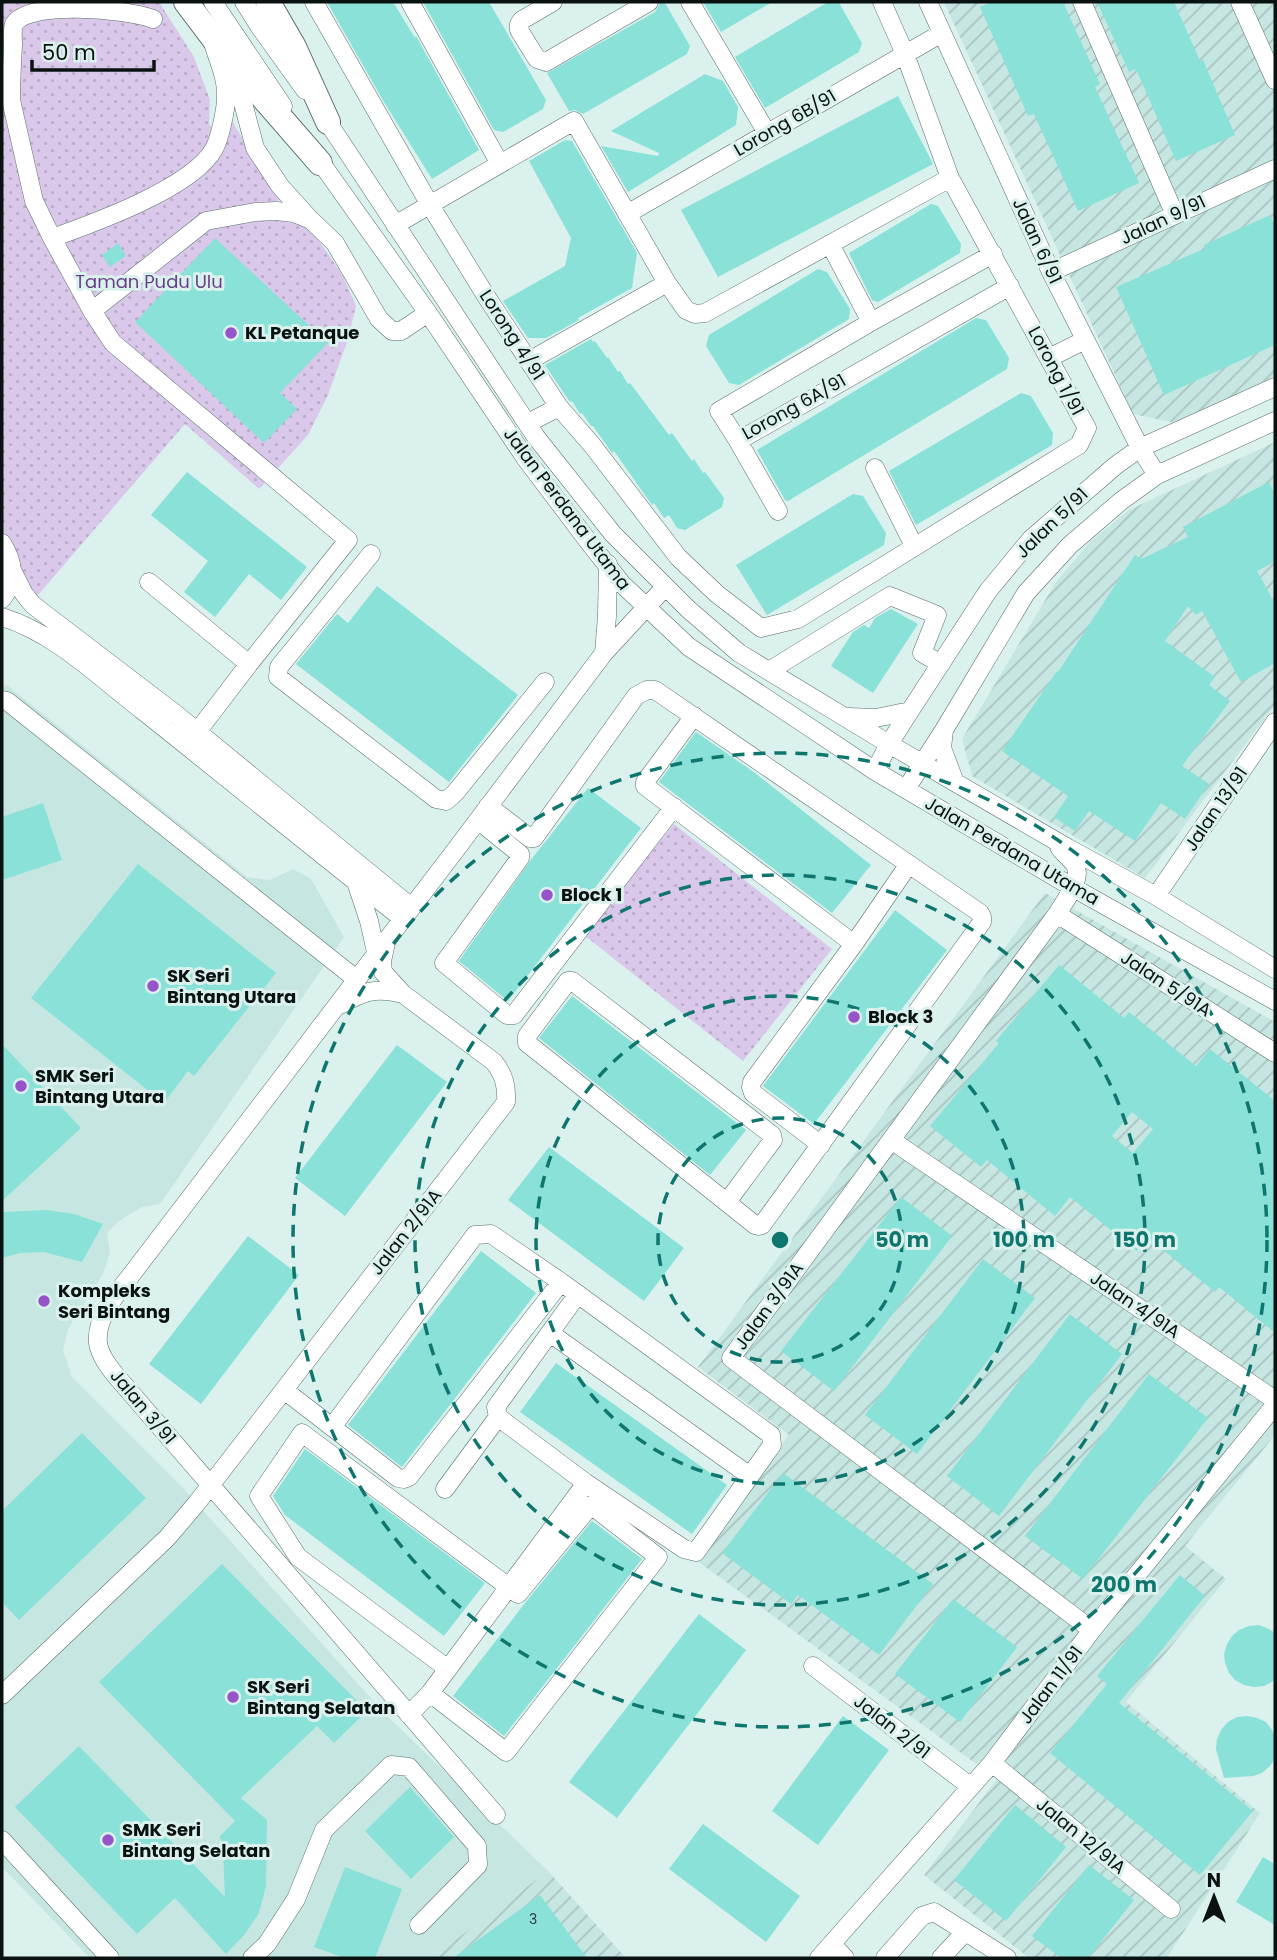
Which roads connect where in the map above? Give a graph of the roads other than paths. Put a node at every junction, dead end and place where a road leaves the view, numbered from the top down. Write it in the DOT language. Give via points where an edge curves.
graph roads {
  1 [pos="186,2"];
  2 [pos="213,2"];
  3 [pos="244,2"];
  4 [pos="268,2"];
  5 [pos="314,2"];
  6 [pos="410,2"];
  7 [pos="554,2"];
  8 [pos="649,2"];
  9 [pos="690,2"];
  10 [pos="882,2"];
  11 [pos="928,2"];
  12 [pos="1082,2"];
  13 [pos="1240,2"];
  14 [pos="153,19"];
  15 [pos="942,33"];
  16 [pos="214,45"];
  17 [pos="905,54"];
  18 [pos="1274,73"];
  19 [pos="6,98"];
  20 [pos="328,122"];
  21 [pos="767,133"];
  22 [pos="320,163"];
  23 [pos="500,164"];
  24 [pos="1275,169"];
  25 [pos="950,178"];
  26 [pos="430,205"];
  27 [pos="627,214"];
  28 [pos="1175,215"];
  29 [pos="311,220"];
  30 [pos="395,225"];
  31 [pos="52,238"];
  32 [pos="830,244"];
  33 [pos="993,254"];
  34 [pos="1051,272"];
  35 [pos="667,283"];
  36 [pos="1010,286"];
  37 [pos="92,310"];
  38 [pos="428,313"];
  39 [pos="871,322"];
  40 [pos="1085,340"];
  41 [pos="1049,358"];
  42 [pos="529,361"];
  43 [pos="1275,387"];
  44 [pos="559,407"];
  45 [pos="1126,420"];
  46 [pos="1275,421"];
  47 [pos="528,423"];
  48 [pos="1180,430"];
  49 [pos="738,441"];
  50 [pos="1140,448"];
  51 [pos="1115,466"];
  52 [pos="875,468"];
  53 [pos="1157,475"];
  54 [pos="778,511"];
  55 [pos="2,543"];
  56 [pos="914,546"];
  57 [pos="371,554"];
  58 [pos="608,564"];
  59 [pos="12,570"];
  60 [pos="149,582"];
  61 [pos="665,587"];
  62 [pos="2,599"];
  63 [pos="646,608"];
  64 [pos="2,617"];
  65 [pos="761,628"];
  66 [pos="604,653"];
  67 [pos="248,664"];
  68 [pos="941,664"];
  69 [pos="769,671"];
  70 [pos="545,682"];
  71 [pos="2,700"];
  72 [pos="910,710"];
  73 [pos="694,716"];
  74 [pos="845,717"];
  75 [pos="1275,722"];
  76 [pos="944,730"];
  77 [pos="197,732"];
  78 [pos="890,744"];
  79 [pos="923,762"];
  80 [pos="875,771"];
  81 [pos="954,780"];
  82 [pos="906,789"];
  83 [pos="674,807"];
  84 [pos="483,813"];
  85 [pos="1047,834"];
  86 [pos="909,864"];
  87 [pos="360,876"];
  88 [pos="1072,887"];
  89 [pos="425,889"];
  90 [pos="1156,896"];
  91 [pos="407,913"];
  92 [pos="1057,914"];
  93 [pos="388,936"];
  94 [pos="854,944"];
  95 [pos="376,952"];
  96 [pos="1273,964"];
  97 [pos="356,979"];
  98 [pos="403,994"];
  99 [pos="1275,1001"];
  100 [pos="334,1009"];
  101 [pos="1275,1053"];
  102 [pos="891,1140"];
  103 [pos="821,1145"];
  104 [pos="727,1202"];
  105 [pos="561,1282"];
  106 [pos="578,1294"];
  107 [pos="550,1333"];
  108 [pos="284,1390"];
  109 [pos="1275,1400"];
  110 [pos="1275,1405"];
  111 [pos="498,1417"];
  112 [pos="332,1427"];
  113 [pos="750,1476"];
  114 [pos="586,1483"];
  115 [pos="210,1486"];
  116 [pos="445,1489"];
  117 [pos="509,1587"];
  118 [pos="1092,1630"];
  119 [pos="813,1666"];
  120 [pos="448,1669"];
  121 [pos="430,1693"];
  122 [pos="2,1695"];
  123 [pos="409,1715"];
  124 [pos="992,1763"];
  125 [pos="971,1787"];
  126 [pos="496,1815"];
  127 [pos="2,1840"];
  128 [pos="1171,1909"];
  129 [pos="419,1925"];
  130 [pos="965,1932"];
  131 [pos="832,1944"];
  132 [pos="110,1958"];
  133 [pos="253,1958"];
  134 [pos="820,1958"];
  135 [pos="845,1958"];
  136 [pos="885,1958"];
  137 [pos="941,1958"];
  138 [pos="1007,1958"];
  1 -- 16 [label="highway"];
  2 -- 22 [label="street, Jalan Perdana Utama"];
  3 -- 20 [label="street, Jalan Perdana Utama"];
  4 -- 20 [label="highway"];
  5 -- 26 [label="street, Lorong 4/91"];
  6 -- 23 [label="street"];
  7 -- 8 [label="street" via="519,24 541,62"];
  9 -- 21 [label="street"];
  10 -- 17 [label="street, Lorong 1/91"];
  11 -- 15 [label="street, Jalan 6/91"];
  12 -- 28 [label="street"];
  13 -- 18 [label="street"];
  14 -- 19 [label="street" via="93,5 37,6 24,11 14,24"];
  15 -- 17 [label="street, Lorong 6B/91"];
  15 -- 34 [label="street, Jalan 6/91"];
  16 -- 22 [label="highway"];
  16 -- 29 [label="street" via="243,103 255,148 280,186"];
  16 -- 31 [label="street" via="227,100 213,150 173,186"];
  17 -- 21 [label="street, Lorong 6B/91"];
  17 -- 25 [label="street, Lorong 1/91"];
  19 -- 31 [label="street" via="34,201"];
  20 -- 30 [label="street, Jalan Perdana Utama"];
  21 -- 27 [label="street, Lorong 6B/91"];
  22 -- 38 [label="street, Jalan Perdana Utama"];
  23 -- 26 [label="street"];
  23 -- 27 [label="street" via="574,121"];
  24 -- 28 [label="street, Jalan 9/91"];
  25 -- 32 [label="street"];
  25 -- 33 [label="street, Lorong 1/91"];
  26 -- 30 [label="street"];
  26 -- 42 [label="street, Lorong 4/91"];
  27 -- 35 [label="street"];
  28 -- 34 [label="street, Jalan 9/91"];
  29 -- 37 [label="street" via="276,211 205,221"];
  29 -- 38 [label="street" via="335,243 379,319 392,331 401,331"];
  30 -- 47 [label="street, Jalan Perdana Utama"];
  31 -- 37 [label="street"];
  32 -- 35 [label="street" via="705,313 686,310"];
  32 -- 39 [label="street"];
  33 -- 36 [label="street, Lorong 1/91"];
  33 -- 39 [label="street, Lorong 6A/91"];
  34 -- 40 [label="street, Jalan 6/91"];
  35 -- 42 [label="street"];
  36 -- 41 [label="street, Lorong 1/91"];
  36 -- 49 [label="street, Lorong 6A/91"];
  37 -- 67 [label="street" via="113,343 348,540"];
  38 -- 58 [label="street, Jalan Perdana Utama" via="526,459"];
  39 -- 49 [label="street, Lorong 6A/91" via="719,411"];
  40 -- 41 [label="street"];
  40 -- 45 [label="street, Jalan 6/91"];
  41 -- 56 [label="street, Lorong 1/91" via="1087,428 1079,445"];
  42 -- 44 [label="street, Lorong 4/91"];
  43 -- 48 [label="street, Jalan 5/91"];
  44 -- 47 [label="street"];
  44 -- 65 [label="street, Lorong 4/91" via="678,557"];
  45 -- 48 [label="street" via="1149,431"];
  45 -- 50 [label="street, Jalan 6/91"];
  45 -- 51 [label="street" via="1124,450"];
  46 -- 53 [label="street, Jalan 5/91"];
  47 -- 61 [label="street, Jalan Perdana Utama" via="613,534"];
  48 -- 50 [label="street, Jalan 5/91"];
  49 -- 54 [label="street"];
  50 -- 51 [label="street, Jalan 5/91"];
  50 -- 53 [label="street, Jalan 6/91"];
  51 -- 68 [label="street, Jalan 5/91" via="1031,539 988,591"];
  52 -- 56 [label="street"];
  53 -- 76 [label="street, Jalan 5/91" via="1069,545 1026,593"];
  55 -- 59 [label="street"];
  56 -- 65 [label="street, Lorong 1/91" via="798,619"];
  57 -- 70 [label="street" via="279,667 278,677 436,799 446,801 455,793"];
  58 -- 63 [label="street, Jalan Perdana Utama"];
  58 -- 66 [label="street"];
  59 -- 62 [label="street"];
  59 -- 77 [label="street" via="33,605"];
  60 -- 67 [label="street"];
  61 -- 63 [label="street, Jalan 3/91"];
  61 -- 69 [label="street, Jalan Perdana Utama" via="739,653"];
  63 -- 66 [label="street, Jalan 3/91"];
  63 -- 80 [label="street, Jalan Perdana Utama" via="689,647"];
  64 -- 87 [label="street" via="46,637"];
  66 -- 84 [label="street, Jalan 3/91"];
  67 -- 77 [label="street"];
  68 -- 69 [label="street" via="922,653 937,615 890,596"];
  68 -- 72 [label="street, Jalan 5/91"];
  69 -- 74 [label="street, Jalan Perdana Utama"];
  71 -- 97 [label="street"];
  72 -- 74 [label="street" via="876,718"];
  72 -- 78 [label="street, Jalan 5/91"];
  73 -- 83 [label="street" via="644,784"];
  73 -- 84 [label="street" via="655,690 636,696 533,839"];
  73 -- 86 [label="street"];
  74 -- 78 [label="street, Jalan Perdana Utama"];
  75 -- 90 [label="street, Jalan 13/91"];
  76 -- 79 [label="street, Jalan 5/91"];
  76 -- 81 [label="street" via="942,748"];
  77 -- 87 [label="street"];
  78 -- 79 [label="street, Jalan Perdana Utama"];
  78 -- 80 [label="street, Jalan 5/91"];
  79 -- 81 [label="street, Jalan Perdana Utama"];
  79 -- 82 [label="street, Jalan 5/91"];
  80 -- 82 [label="street, Jalan Perdana Utama"];
  81 -- 85 [label="street, Jalan Perdana Utama"];
  82 -- 88 [label="street, Jalan Perdana Utama"];
  83 -- 84 [label="street" via="511,1017 444,963 520,858"];
  83 -- 94 [label="street"];
  84 -- 89 [label="street, Jalan 3/91"];
  85 -- 88 [label="street" via="1076,866"];
  85 -- 90 [label="street, Jalan Perdana Utama"];
  86 -- 94 [label="street"];
  86 -- 103 [label="street" via="980,913 982,922"];
  87 -- 89 [label="street"];
  87 -- 91 [label="street"];
  87 -- 95 [label="street"];
  88 -- 92 [label="street, Jalan 3/91A"];
  88 -- 99 [label="street, Jalan Perdana Utama"];
  89 -- 91 [label="street, Jalan 3/91"];
  90 -- 96 [label="street, Jalan Perdana Utama"];
  91 -- 93 [label="street, Jalan 3/91"];
  92 -- 101 [label="street, Jalan 5/91A"];
  92 -- 102 [label="street, Jalan 3/91A"];
  93 -- 95 [label="street, Jalan 3/91"];
  93 -- 98 [label="street, Jalan 2/91A" via="383,972"];
  94 -- 103 [label="street" via="751,1087"];
  95 -- 97 [label="street, Jalan 3/91"];
  97 -- 100 [label="street, Jalan 3/91"];
  98 -- 100 [label="street" via="370,990"];
  98 -- 108 [label="street, Jalan 2/91A" via="494,1062 502,1073 506,1102"];
  100 -- 115 [label="street, Jalan 3/91" via="135,1270 100,1323 98,1343 104,1360"];
  102 -- 109 [label="street, Jalan 4/91A"];
  102 -- 118 [label="street, Jalan 3/91A" via="731,1358"];
  103 -- 104 [label="street" via="762,1225 755,1225"];
  104 -- 104 [label="street" via="527,1043 527,1036 568,981 772,1135 773,1140"];
  105 -- 106 [label="street"];
  105 -- 112 [label="street" via="491,1234 475,1235"];
  105 -- 112 [label="street" via="409,1476 398,1478"];
  106 -- 107 [label="street"];
  106 -- 113 [label="street" via="771,1434 772,1445"];
  107 -- 111 [label="street" via="496,1407"];
  107 -- 113 [label="street"];
  108 -- 112 [label="street"];
  108 -- 115 [label="street, Jalan 2/91A"];
  110 -- 118 [label="street, Jalan 11/91"];
  111 -- 114 [label="street"];
  111 -- 116 [label="street"];
  113 -- 114 [label="street" via="696,1552 684,1549"];
  114 -- 117 [label="street"];
  115 -- 122 [label="street, Jalan 2/91A" via="167,1538"];
  115 -- 123 [label="street, Jalan 3/91"];
  117 -- 120 [label="street"];
  117 -- 120 [label="street" via="302,1433 259,1496 298,1557"];
  117 -- 121 [label="street" via="518,1594 591,1505 658,1557 506,1752"];
  118 -- 124 [label="street, Jalan 11/91"];
  119 -- 125 [label="street, Jalan 2/91"];
  120 -- 121 [label="street"];
  121 -- 123 [label="street"];
  123 -- 126 [label="street, Jalan 3/91"];
  124 -- 125 [label="street, Jalan 11/91"];
  124 -- 128 [label="street, Jalan 12/91A"];
  125 -- 131 [label="street, Jalan 11/91"];
  127 -- 132 [label="street"];
  129 -- 133 [label="street" via="478,1865 477,1846 409,1767 391,1765 324,1830 296,1899"];
  130 -- 136 [label="street" via="934,1912 926,1913"];
  130 -- 137 [label="street"];
  130 -- 138 [label="street"];
  131 -- 134 [label="street, Jalan 11/91"];
  131 -- 135 [label="street"];
}
